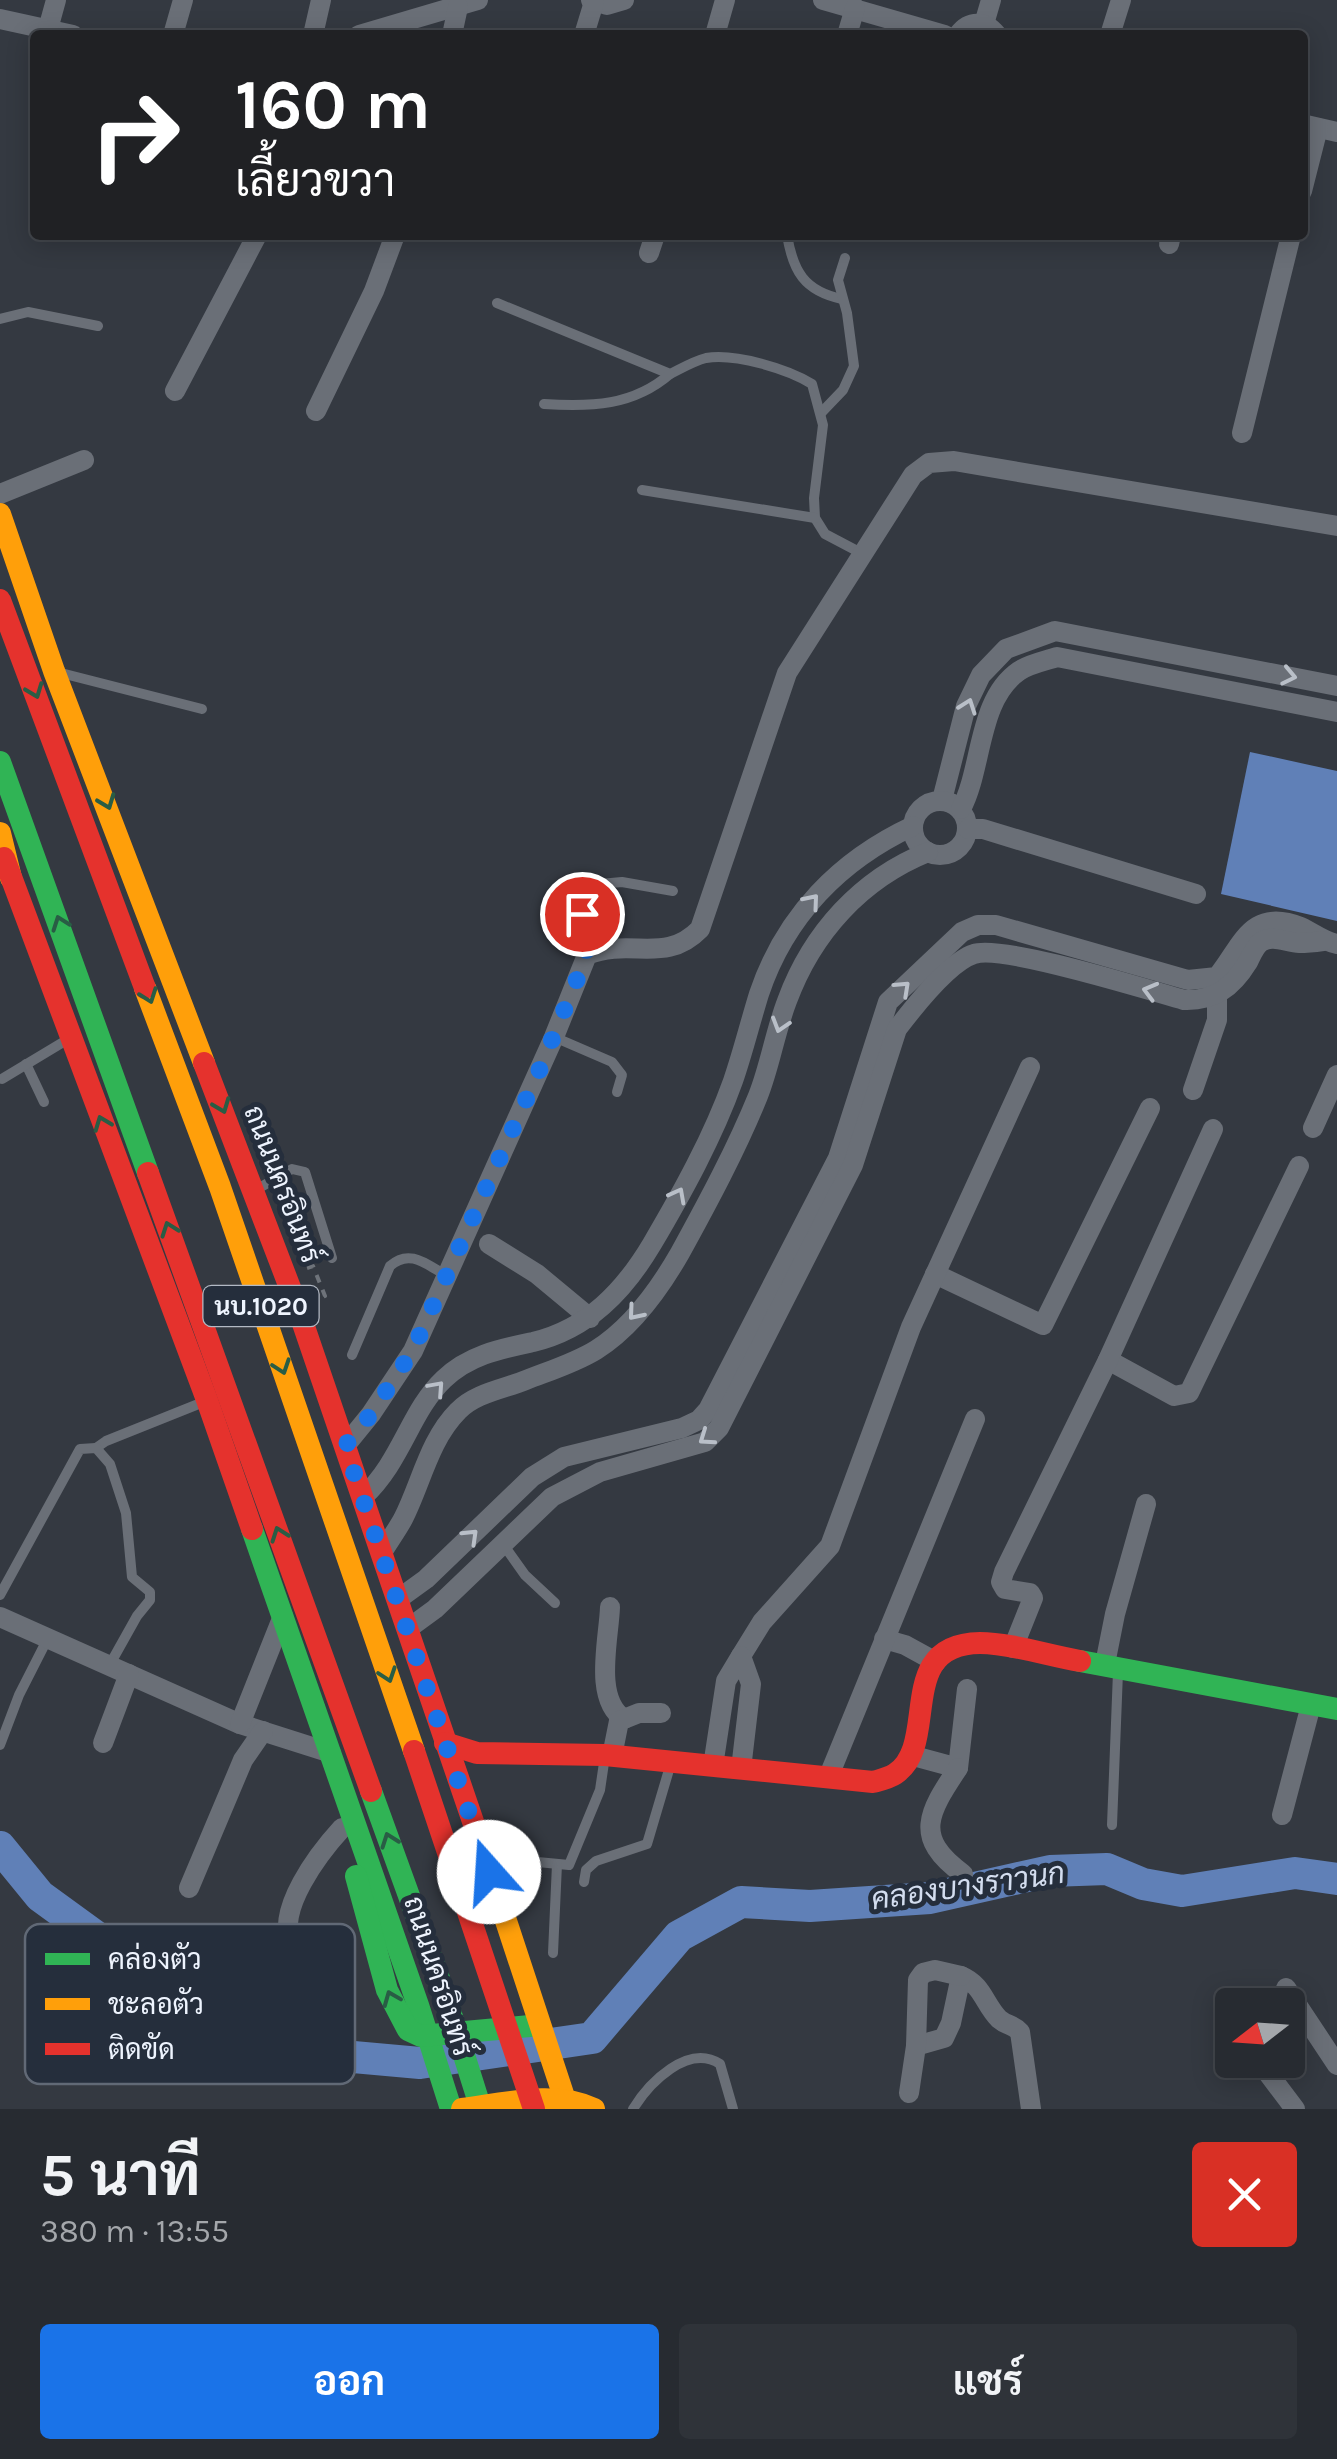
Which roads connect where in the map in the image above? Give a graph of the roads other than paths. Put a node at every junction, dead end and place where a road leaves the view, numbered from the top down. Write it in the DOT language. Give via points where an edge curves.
graph roads {
  1 [pos="56,0"];
  2 [pos="184,0"];
  3 [pos="321,0"];
  4 [pos="624,0"];
  5 [pos="726,0"];
  6 [pos="823,0"];
  7 [pos="991,0"];
  8 [pos="1121,0"];
  9 [pos="592,1"];
  10 [pos="468,4"];
  11 [pos="855,8"];
  12 [pos="0,19"];
  13 [pos="48,29"];
  14 [pos="52,30"];
  15 [pos="175,30"];
  16 [pos="313,30"];
  17 [pos="377,30"];
  18 [pos="455,30"];
  19 [pos="585,30"];
  20 [pos="717,30"];
  21 [pos="848,30"];
  22 [pos="928,30"];
  23 [pos="963,30"];
  24 [pos="990,30"];
  25 [pos="1112,30"];
  26 [pos="1319,128"];
  27 [pos="1308,169"];
  28 [pos="254,240"];
  29 [pos="393,240"];
  30 [pos="788,240"];
  31 [pos="1290,240"];
  32 [pos="845,258"];
  33 [pos="842,299"];
  34 [pos="497,303"];
  35 [pos="0,319"];
  36 [pos="98,326"];
  37 [pos="670,374"];
  38 [pos="176,391"];
  39 [pos="544,404"];
  40 [pos="316,411"];
  41 [pos="821,412"];
  42 [pos="1242,433"];
  43 [pos="84,460"];
  44 [pos="642,490"];
  45 [pos="0,494"];
  46 [pos="0,514"];
  47 [pos="815,518"];
  48 [pos="1337,526"];
  49 [pos="863,554"];
  50 [pos="0,600"];
  51 [pos="1253,669"];
  52 [pos="54,671"];
  53 [pos="1337,686"];
  54 [pos="1248,693"];
  55 [pos="202,709"];
  56 [pos="1337,712"];
  57 [pos="0,762"];
  58 [pos="957,813"];
  59 [pos="913,826"];
  60 [pos="0,832"];
  61 [pos="0,848"];
  62 [pos="928,852"];
  63 [pos="10,878"];
  64 [pos="673,891"];
  65 [pos="1196,894"];
  66 [pos="1052,941"];
  67 [pos="1330,942"];
  68 [pos="781,943"];
  69 [pos="587,955"];
  70 [pos="806,957"];
  71 [pos="1044,962"];
  72 [pos="1218,986"];
  73 [pos="554,1036"];
  74 [pos="70,1038"];
  75 [pos="26,1064"];
  76 [pos="1030,1067"];
  77 [pos="1337,1075"];
  78 [pos="2,1079"];
  79 [pos="1193,1090"];
  80 [pos="617,1092"];
  81 [pos="44,1102"];
  82 [pos="865,1106"];
  83 [pos="1150,1108"];
  84 [pos="1313,1128"];
  85 [pos="1213,1129"];
  86 [pos="1299,1166"];
  87 [pos="254,1191"];
  88 [pos="654,1240"];
  89 [pos="489,1244"];
  90 [pos="679,1254"];
  91 [pos="332,1258"];
  92 [pos="935,1274"];
  93 [pos="446,1276"];
  94 [pos="590,1318"];
  95 [pos="536,1341"];
  96 [pos="352,1355"];
  97 [pos="1108,1360"];
  98 [pos="547,1372"];
  99 [pos="732,1387"];
  100 [pos="207,1400"];
  101 [pos="975,1420"];
  102 [pos="408,1436"];
  103 [pos="345,1446"];
  104 [pos="96,1448"];
  105 [pos="432,1454"];
  106 [pos="514,1494"];
  107 [pos="363,1497"];
  108 [pos="1146,1504"];
  109 [pos="534,1515"];
  110 [pos="502,1544"];
  111 [pos="383,1552"];
  112 [pos="0,1595"];
  113 [pos="397,1600"];
  114 [pos="554,1603"];
  115 [pos="610,1607"];
  116 [pos="282,1616"];
  117 [pos="0,1617"];
  118 [pos="408,1628"];
  119 [pos="48,1638"];
  120 [pos="884,1639"];
  121 [pos="1013,1648"];
  122 [pos="741,1656"];
  123 [pos="936,1662"];
  124 [pos="1112,1666"];
  125 [pos="119,1670"];
  126 [pos="967,1689"];
  127 [pos="1312,1705"];
  128 [pos="1337,1710"];
  129 [pos="661,1712"];
  130 [pos="624,1718"];
  131 [pos="240,1724"];
  132 [pos="263,1731"];
  133 [pos="103,1743"];
  134 [pos="445,1743"];
  135 [pos="0,1744"];
  136 [pos="910,1754"];
  137 [pos="609,1756"];
  138 [pos="332,1757"];
  139 [pos="672,1762"];
  140 [pos="713,1766"];
  141 [pos="958,1768"];
  142 [pos="741,1769"];
  143 [pos="455,1771"];
  144 [pos="828,1778"];
  145 [pos="1282,1815"];
  146 [pos="1112,1826"];
  147 [pos="342,1828"];
  148 [pos="502,1864"];
  149 [pos="563,1864"];
  150 [pos="963,1874"];
  151 [pos="189,1888"];
  152 [pos="286,1924"];
  153 [pos="553,1953"];
  154 [pos="961,1976"];
  155 [pos="1305,2017"];
  156 [pos="916,2046"];
  157 [pos="1337,2065"];
  158 [pos="1271,2078"];
  159 [pos="909,2093"];
  160 [pos="450,2109"];
  161 [pos="461,2109"];
  162 [pos="481,2109"];
  163 [pos="534,2109"];
  164 [pos="568,2109"];
  165 [pos="594,2109"];
  166 [pos="633,2109"];
  167 [pos="732,2109"];
  168 [pos="1031,2109"];
  169 [pos="1294,2109"];
  1 -- 13 [label="street"];
  2 -- 15 [label="street"];
  3 -- 16 [label="street"];
  4 -- 9 [label="street"];
  5 -- 20 [label="street"];
  6 -- 11 [label="street"];
  7 -- 24 [label="street"];
  8 -- 25 [label="street"];
  9 -- 19 [label="street"];
  10 -- 17 [label="street"];
  10 -- 18 [label="street"];
  11 -- 21 [label="street"];
  11 -- 22 [label="street"];
  12 -- 13 [label="street"];
  13 -- 14 [label="street"];
  23 -- 24 [label="street"];
  26 -- 27 [label="street"];
  28 -- 38 [label="street"];
  29 -- 40 [label="street"];
  30 -- 33 [label="lane" via="806,285"];
  31 -- 42 [label="street"];
  32 -- 33 [label="lane" via="838,280"];
  33 -- 41 [label="lane" via="854,366 843,390"];
  34 -- 37 [label="lane"];
  35 -- 36 [label="lane" via="28,312"];
  37 -- 39 [label="lane" via="645,391 595,407"];
  37 -- 41 [label="lane" via="710,358 788,371 812,384"];
  41 -- 47 [label="lane"];
  43 -- 45 [label="street"];
  44 -- 47 [label="lane"];
  46 -- 52 [label="main road, ถนนนครอินทร์ / นบ.1020"];
  47 -- 49 [label="lane" via="824,534"];
  48 -- 49 [label="street" via="954,461 929,463 913,475"];
  49 -- 69 [label="street" via="788,673 700,929 671,949 616,946"];
  50 -- 163 [label="main road, ถนนนครอินทร์ / นบ.1020, one-way" via="213,1169"];
  51 -- 53 [label="street, one-way"];
  51 -- 54 [label="street"];
  58 -- 51 [label="street, one-way" via="966,706 981,676 1006,650 1054,631"];
  52 -- 55 [label="lane"];
  52 -- 87 [label="main road, ถนนนครอินทร์ / นบ.1020, one-way"];
  54 -- 56 [label="street"];
  54 -- 58 [label="street" via="1057,657 1020,671 989,714 969,793"];
  162 -- 57 [label="main road, ถนนนครอินทร์ / นบ.1020, one-way"];
  58 -- 59 [label="street" via="922,807"];
  58 -- 62 [label="street" via="959,848"];
  58 -- 65 [label="street" via="983,829"];
  59 -- 62 [label="street"];
  68 -- 59 [label="street, one-way" via="834,876"];
  60 -- 63 [label="main road"];
  61 -- 63 [label="main road, ถนนนครอินทร์ / นบ.1020"];
  62 -- 70 [label="street" via="897,864 853,898"];
  63 -- 74 [label="main road, ถนนนครอินทร์ / นบ.1020"];
  64 -- 69 [label="lane" via="622,882 589,886 580,895"];
  66 -- 71 [label="street"];
  66 -- 72 [label="street"];
  82 -- 66 [label="street, one-way" via="888,1002 962,932 996,924"];
  67 -- 72 [label="street" via="1301,928 1258,924 1246,932"];
  68 -- 70 [label="street"];
  88 -- 68 [label="street, one-way" via="732,1083"];
  69 -- 73 [label="street"];
  70 -- 90 [label="street, one-way" via="759,1093"];
  72 -- 71 [label="street, one-way" via="1204,1000 1184,1000"];
  71 -- 82 [label="street" via="976,952 959,962 897,1029"];
  72 -- 79 [label="street" via="1218,1020"];
  73 -- 80 [label="lane" via="612,1062 622,1075"];
  73 -- 93 [label="street"];
  74 -- 75 [label="lane"];
  100 -- 74 [label="main road, ถนนนครอินทร์ / นบ.1020, one-way"];
  75 -- 78 [label="lane"];
  75 -- 81 [label="lane"];
  76 -- 92 [label="street"];
  77 -- 84 [label="street"];
  82 -- 99 [label="street"];
  83 -- 92 [label="street" via="1043,1325"];
  85 -- 97 [label="street"];
  86 -- 97 [label="street" via="1189,1392 1174,1396"];
  87 -- 91 [label="lane" via="292,1168 305,1172"];
  87 -- 103 [label="main road, ถนนนครอินทร์ / นบ.1020"];
  88 -- 90 [label="street"];
  88 -- 94 [label="street"];
  89 -- 94 [label="street"];
  90 -- 98 [label="street, one-way" via="622,1329"];
  92 -- 122 [label="street" via="830,1546 762,1622"];
  93 -- 96 [label="lane" via="413,1257 398,1259"];
  93 -- 103 [label="street" via="413,1350"];
  94 -- 95 [label="street"];
  95 -- 98 [label="street"];
  102 -- 95 [label="street, one-way" via="427,1399 463,1364"];
  97 -- 121 [label="street" via="1004,1572 1005,1589 1033,1598"];
  98 -- 105 [label="street" via="460,1408"];
  99 -- 106 [label="street" via="700,1420 564,1457"];
  99 -- 109 [label="street, one-way" via="719,1428 706,1442 600,1472 552,1497"];
  100 -- 104 [label="lane"];
  100 -- 116 [label="main road, ถนนนครอินทร์ / นบ.1020"];
  101 -- 120 [label="street"];
  102 -- 105 [label="street"];
  102 -- 107 [label="street"];
  103 -- 107 [label="main road, ถนนนครอินทร์ / นบ.1020"];
  104 -- 112 [label="lane" via="80,1449"];
  104 -- 125 [label="lane" via="110,1464 126,1513 132,1577 150,1592"];
  105 -- 111 [label="street"];
  106 -- 109 [label="street"];
  113 -- 106 [label="street, one-way"];
  107 -- 111 [label="main road, ถนนนครอินทร์ / นบ.1020"];
  108 -- 124 [label="street" via="1115,1614"];
  109 -- 110 [label="street"];
  110 -- 114 [label="lane"];
  110 -- 118 [label="street"];
  111 -- 113 [label="main road, ถนนนครอินทร์ / นบ.1020"];
  113 -- 118 [label="main road, ถนนนครอินทร์ / นบ.1020"];
  115 -- 130 [label="street" via="606,1694"];
  116 -- 131 [label="street"];
  116 -- 138 [label="main road, ถนนนครอินทร์ / นบ.1020"];
  117 -- 119 [label="street"];
  118 -- 134 [label="main road, ถนนนครอินทร์ / นบ.1020"];
  119 -- 125 [label="street"];
  119 -- 135 [label="lane"];
  120 -- 123 [label="street"];
  120 -- 144 [label="street"];
  121 -- 123 [label="main road" via="952,1648"];
  121 -- 124 [label="main road"];
  122 -- 140 [label="street" via="726,1681"];
  122 -- 142 [label="street" via="751,1684"];
  123 -- 136 [label="main road" via="923,1682"];
  124 -- 127 [label="main road"];
  124 -- 146 [label="lane"];
  125 -- 131 [label="street"];
  125 -- 133 [label="street"];
  126 -- 141 [label="street"];
  127 -- 128 [label="main road"];
  127 -- 145 [label="street"];
  129 -- 130 [label="street"];
  130 -- 137 [label="street"];
  131 -- 132 [label="street"];
  132 -- 138 [label="street"];
  132 -- 151 [label="street"];
  134 -- 137 [label="main road" via="477,1754"];
  134 -- 143 [label="main road, ถนนนครอินทร์ / นบ.1020"];
  136 -- 141 [label="street"];
  136 -- 144 [label="main road" via="893,1778"];
  137 -- 139 [label="main road"];
  137 -- 149 [label="lane" via="600,1790"];
  138 -- 147 [label="main road"];
  138 -- 160 [label="main road, ถนนนครอินทร์ / นบ.1020"];
  139 -- 140 [label="main road"];
  139 -- 149 [label="lane" via="646,1844 596,1861 585,1876"];
  140 -- 142 [label="main road"];
  141 -- 150 [label="street" via="931,1811 930,1827 946,1862"];
  142 -- 144 [label="main road"];
  143 -- 148 [label="main road" via="477,1800"];
  143 -- 164 [label="main road, ถนนนครอินทร์ / นบ.1020"];
  148 -- 147 [label="main road, one-way" via="543,1975 548,2020 421,2036 408,2030 387,1990"];
  147 -- 152 [label="street" via="318,1854"];
  148 -- 149 [label="lane"];
  149 -- 153 [label="lane"];
  154 -- 156 [label="street" via="948,2032"];
  154 -- 156 [label="street" via="935,1970 918,1980"];
  154 -- 168 [label="street" via="982,1990 1000,2020 1020,2032"];
  155 -- 157 [label="street"];
  156 -- 159 [label="street"];
  158 -- 169 [label="street"];
  161 -- 165 [label="main road" via="570,2100"];
  166 -- 167 [label="lane" via="649,2086 698,2057 720,2064"];
}
